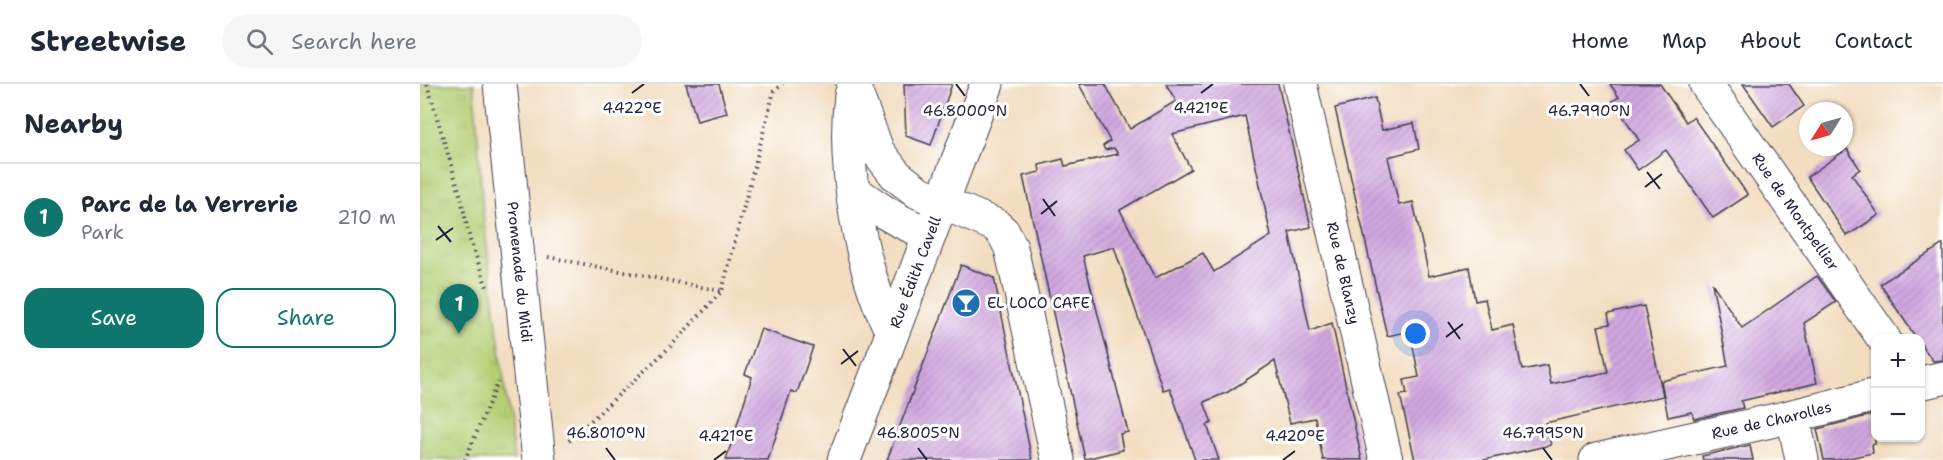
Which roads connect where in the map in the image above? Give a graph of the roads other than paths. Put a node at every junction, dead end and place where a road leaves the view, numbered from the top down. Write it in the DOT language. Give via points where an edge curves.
graph roads {
  1 [pos="500,84"];
  2 [pos="987,84"];
  3 [pos="1300,84"];
  4 [pos="1706,84"];
  5 [pos="853,85"];
  6 [pos="853,190"];
  7 [pos="941,202"];
  8 [pos="929,233"];
  9 [pos="892,332"];
  10 [pos="1881,334"];
  11 [pos="1943,378"];
  12 [pos="1925,382"];
  13 [pos="1871,396"];
  14 [pos="1793,416"];
  15 [pos="552,452"];
  16 [pos="844,460"];
  17 [pos="1058,460"];
  18 [pos="1386,460"];
  19 [pos="1596,460"];
  20 [pos="1802,460"];
  1 -- 15 [label="street, Promenade du Midi" via="518,251"];
  2 -- 7 [label="street, Rue Édith Cavell"];
  3 -- 18 [label="street, Rue de Blanzy"];
  4 -- 10 [label="street, Rue de Montpellier"];
  5 -- 6 [label="street" via="848,122"];
  5 -- 7 [label="street" via="878,152 896,175 918,192"];
  6 -- 8 [label="street" via="881,212"];
  6 -- 9 [label="street" via="880,308"];
  7 -- 8 [label="street, Rue Édith Cavell"];
  7 -- 17 [label="street" via="986,219 1003,232 1011,248"];
  8 -- 9 [label="street, Rue Édith Cavell"];
  9 -- 16 [label="street, Rue Édith Cavell"];
  11 -- 12 [label="street"];
  13 -- 14 [label="street, Rue de Charolles"];
  14 -- 19 [label="street, Rue de Charolles"];
  14 -- 20 [label="street"];
}
